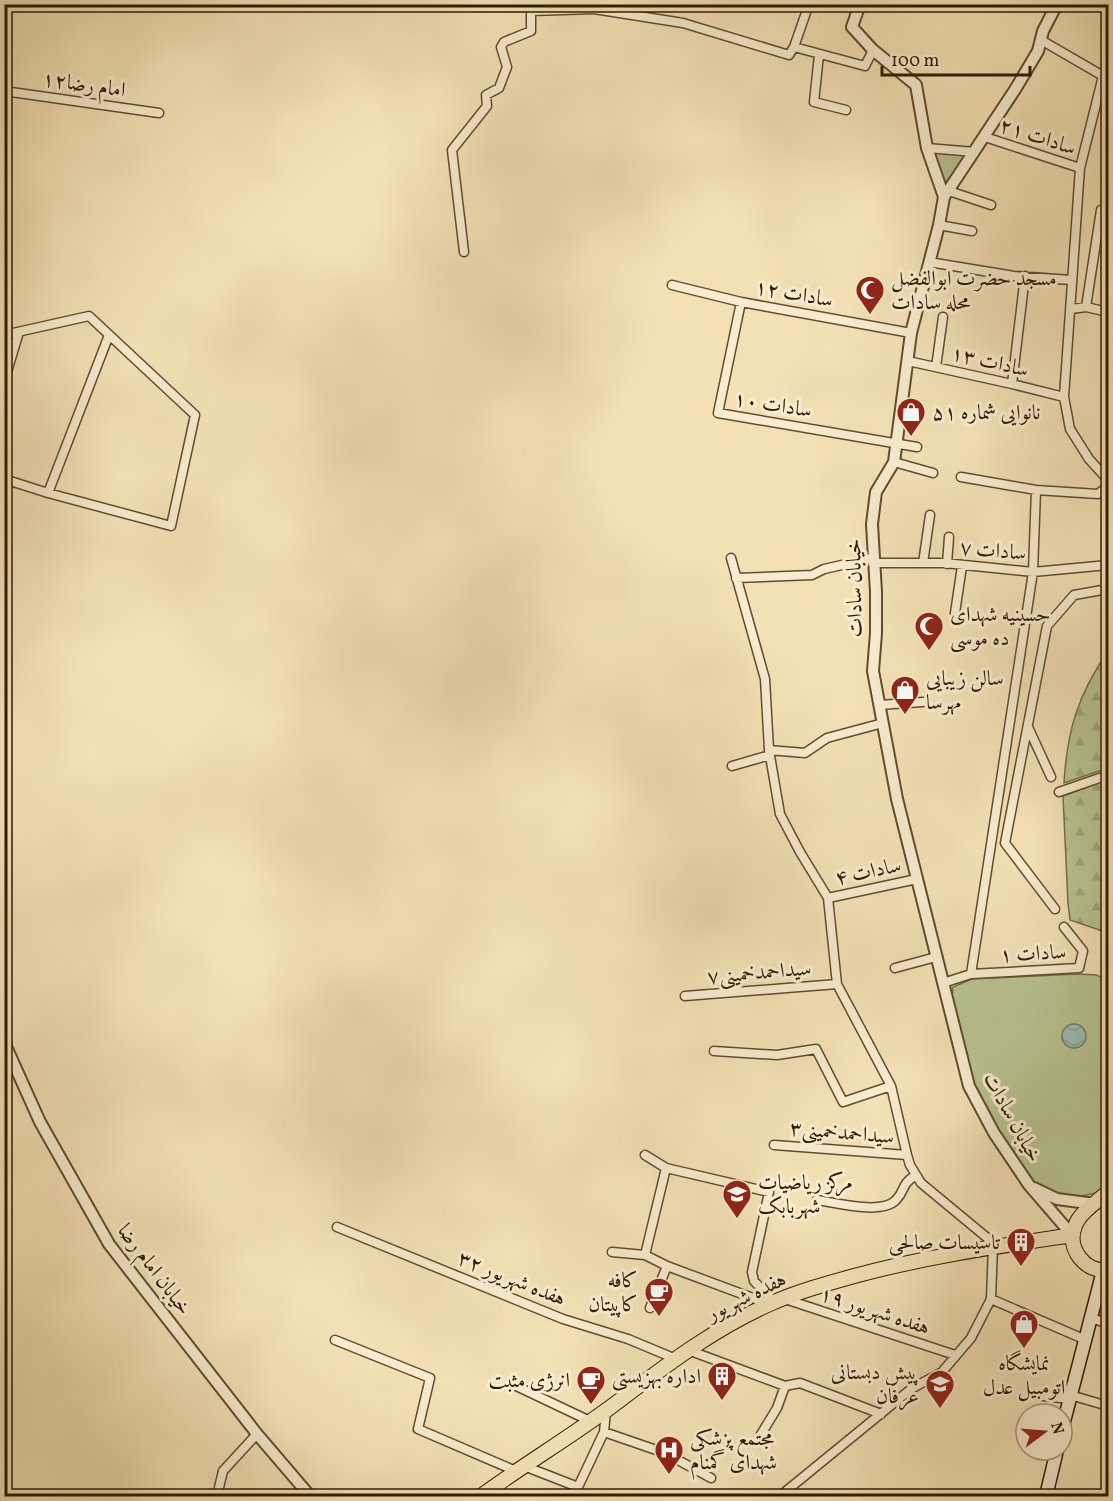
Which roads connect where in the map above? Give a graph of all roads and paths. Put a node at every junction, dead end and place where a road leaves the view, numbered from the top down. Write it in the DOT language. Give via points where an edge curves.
graph roads {
  1 [pos="809,4"];
  2 [pos="860,4"];
  3 [pos="1057,4"];
  4 [pos="593,7"];
  5 [pos="1041,40"];
  6 [pos="873,50"];
  7 [pos="791,51"];
  8 [pos="819,55"];
  9 [pos="1106,72"];
  10 [pos="4,91"];
  11 [pos="846,110"];
  12 [pos="159,113"];
  13 [pos="984,137"];
  14 [pos="927,148"];
  15 [pos="975,152"];
  16 [pos="1080,168"];
  17 [pos="947,194"];
  18 [pos="991,205"];
  19 [pos="1101,210"];
  20 [pos="939,225"];
  21 [pos="972,231"];
  22 [pos="464,252"];
  23 [pos="929,262"];
  24 [pos="1025,276"];
  25 [pos="1072,280"];
  26 [pos="672,285"];
  27 [pos="741,302"];
  28 [pos="1086,307"];
  29 [pos="1071,309"];
  30 [pos="1108,312"];
  31 [pos="943,318"];
  32 [pos="20,332"];
  33 [pos="911,333"];
  34 [pos="4,335"];
  35 [pos="109,335"];
  36 [pos="908,361"];
  37 [pos="936,367"];
  38 [pos="4,382"];
  39 [pos="1012,384"];
  40 [pos="1064,397"];
  41 [pos="897,443"];
  42 [pos="917,447"];
  43 [pos="894,462"];
  44 [pos="933,473"];
  45 [pos="961,477"];
  46 [pos="4,479"];
  47 [pos="1108,480"];
  48 [pos="1108,486"];
  49 [pos="1036,490"];
  50 [pos="48,493"];
  51 [pos="930,515"];
  52 [pos="949,537"];
  53 [pos="731,558"];
  54 [pos="873,561"];
  55 [pos="923,563"];
  56 [pos="947,564"];
  57 [pos="1108,565"];
  58 [pos="962,566"];
  59 [pos="1033,572"];
  60 [pos="736,578"];
  61 [pos="1108,588"];
  62 [pos="956,613"];
  63 [pos="923,702"];
  64 [pos="879,705"];
  65 [pos="883,723"];
  66 [pos="1028,727"];
  67 [pos="769,753"];
  68 [pos="732,766"];
  69 [pos="1108,775"];
  70 [pos="1052,777"];
  71 [pos="1059,792"];
  72 [pos="917,879"];
  73 [pos="828,898"];
  74 [pos="1055,909"];
  75 [pos="1064,927"];
  76 [pos="936,957"];
  77 [pos="895,968"];
  78 [pos="971,974"];
  79 [pos="943,983"];
  80 [pos="837,984"];
  81 [pos="685,996"];
  82 [pos="4,1042"];
  83 [pos="714,1051"];
  84 [pos="891,1086"];
  85 [pos="774,1145"];
  86 [pos="645,1155"];
  87 [pos="907,1155"];
  88 [pos="666,1167"];
  89 [pos="916,1175"];
  90 [pos="1029,1185"];
  91 [pos="1108,1192"];
  92 [pos="818,1200"];
  93 [pos="1095,1204"];
  94 [pos="337,1227"];
  95 [pos="1072,1235"];
  96 [pos="995,1246"];
  97 [pos="612,1252"];
  98 [pos="645,1256"];
  99 [pos="667,1266"];
  100 [pos="1106,1271"];
  101 [pos="991,1299"];
  102 [pos="775,1301"];
  103 [pos="650,1308"];
  104 [pos="1092,1318"];
  105 [pos="1108,1324"];
  106 [pos="335,1340"];
  107 [pos="1086,1340"];
  108 [pos="688,1350"];
  109 [pos="955,1355"];
  110 [pos="676,1359"];
  111 [pos="512,1384"];
  112 [pos="785,1386"];
  113 [pos="1035,1395"];
  114 [pos="1069,1397"];
  115 [pos="1068,1402"];
  116 [pos="1108,1406"];
  117 [pos="606,1410"];
  118 [pos="881,1414"];
  119 [pos="590,1421"];
  120 [pos="604,1432"];
  121 [pos="256,1434"];
  122 [pos="757,1441"];
  123 [pos="1054,1462"];
  124 [pos="520,1468"];
  125 [pos="711,1478"];
  126 [pos="578,1487"];
  127 [pos="217,1497"];
  128 [pos="310,1497"];
  129 [pos="481,1497"];
  130 [pos="577,1497"];
  131 [pos="780,1497"];
  132 [pos="1046,1497"];
  1 -- 7 [label="street"];
  2 -- 6 [label="street" via="852,27"];
  3 -- 5 [label="street, خیابان سادات"];
  4 -- 7 [label="street" via="683,23"];
  4 -- 22 [label="street" via="531,10 531,32 504,42 501,47 507,67 499,88 486,95 487,106 452,150"];
  5 -- 9 [label="street"];
  5 -- 13 [label="street, خیابان سادات"];
  6 -- 8 [label="street" via="865,66"];
  6 -- 14 [label="street" via="916,85"];
  7 -- 8 [label="street"];
  8 -- 11 [label="street" via="814,102"];
  9 -- 16 [label="street"];
  10 -- 12 [label="street, امام رضا۱۲"];
  13 -- 15 [label="street, خیابان سادات"];
  13 -- 16 [label="street, سادات ۲۱"];
  14 -- 15 [label="street"];
  14 -- 17 [label="street"];
  15 -- 17 [label="street, خیابان سادات"];
  16 -- 25 [label="street"];
  17 -- 18 [label="street"];
  17 -- 20 [label="street, خیابان سادات"];
  19 -- 28 [label="street"];
  20 -- 21 [label="street"];
  20 -- 23 [label="street, خیابان سادات"];
  23 -- 24 [label="street"];
  23 -- 33 [label="street, خیابان سادات"];
  24 -- 25 [label="street"];
  24 -- 39 [label="street"];
  25 -- 29 [label="street"];
  26 -- 27 [label="street, سادات ۱۲"];
  27 -- 33 [label="street, سادات ۱۲"];
  27 -- 41 [label="street, سادات ۱۰" via="718,413"];
  28 -- 29 [label="street"];
  28 -- 30 [label="street"];
  29 -- 40 [label="street"];
  31 -- 37 [label="street"];
  32 -- 34 [label="street"];
  32 -- 35 [label="street" via="89,315"];
  32 -- 38 [label="street"];
  33 -- 36 [label="street, خیابان سادات"];
  35 -- 50 [label="street"];
  35 -- 50 [label="street" via="195,415 171,526"];
  36 -- 37 [label="street, سادات ۱۳"];
  36 -- 41 [label="street, خیابان سادات"];
  37 -- 39 [label="street, سادات ۱۳"];
  39 -- 40 [label="street, سادات ۱۳"];
  40 -- 47 [label="street" via="1070,429"];
  41 -- 42 [label="street"];
  41 -- 43 [label="street, خیابان سادات"];
  43 -- 44 [label="street"];
  43 -- 54 [label="street, خیابان سادات" via="876,492"];
  45 -- 49 [label="street"];
  46 -- 50 [label="street"];
  48 -- 49 [label="street" via="1098,494"];
  49 -- 59 [label="street"];
  51 -- 55 [label="street"];
  52 -- 56 [label="street"];
  53 -- 60 [label="street"];
  54 -- 55 [label="street, سادات ۷"];
  54 -- 60 [label="street, سادات ۷" via="824,569 812,575"];
  54 -- 64 [label="street, خیابان سادات" via="873,671"];
  55 -- 56 [label="street, سادات ۷"];
  56 -- 58 [label="street, سادات ۷"];
  57 -- 59 [label="street, سادات ۷"];
  58 -- 59 [label="street, سادات ۷"];
  58 -- 62 [label="street"];
  59 -- 78 [label="street"];
  60 -- 67 [label="street" via="765,679"];
  61 -- 66 [label="street" via="1074,595 1047,626"];
  63 -- 64 [label="street"];
  64 -- 65 [label="street, خیابان سادات"];
  65 -- 67 [label="street" via="827,738 805,753"];
  65 -- 72 [label="street, خیابان سادات"];
  66 -- 70 [label="street"];
  66 -- 74 [label="street" via="1005,843"];
  67 -- 68 [label="street"];
  67 -- 73 [label="street" via="780,814"];
  69 -- 71 [label="street"];
  72 -- 73 [label="street, سادات ۴"];
  72 -- 76 [label="street, خیابان سادات"];
  73 -- 80 [label="street"];
  75 -- 78 [label="street, سادات ۱" via="1083,951 1079,968"];
  76 -- 77 [label="street"];
  76 -- 79 [label="street, خیابان سادات"];
  78 -- 79 [label="street, سادات ۱"];
  79 -- 90 [label="street, خیابان سادات" via="969,1086"];
  80 -- 81 [label="street, سیداحمدخمینی۷"];
  80 -- 84 [label="street"];
  82 -- 121 [label="street, خیابان امام رضا" via="40,1122 109,1244"];
  83 -- 84 [label="street" via="777,1055 816,1049 843,1102"];
  84 -- 87 [label="street"];
  85 -- 87 [label="street, سیداحمدخمینی۳"];
  86 -- 88 [label="street"];
  87 -- 89 [label="street"];
  88 -- 98 [label="street"];
  88 -- 102 [label="street" via="769,1192 753,1272 754,1281"];
  89 -- 92 [label="street" via="902,1187 901,1195 890,1206 860,1207"];
  89 -- 96 [label="street"];
  90 -- 93 [label="street" via="1057,1199"];
  90 -- 95 [label="street, خیابان سادات"];
  91 -- 93 [label="main road"];
  93 -- 95 [label="main road" via="1081,1216"];
  94 -- 110 [label="street, هفده شهریور ۳۲" via="563,1319"];
  95 -- 96 [label="main road, هفده شهریور"];
  95 -- 100 [label="main road" via="1077,1255 1084,1263"];
  96 -- 101 [label="street"];
  96 -- 102 [label="main road, هفده شهریور" via="902,1263"];
  97 -- 98 [label="street, هفده شهریور ۱۹"];
  98 -- 99 [label="street, هفده شهریور ۱۹"];
  99 -- 102 [label="street, هفده شهریور ۱۹"];
  99 -- 103 [label="street"];
  100 -- 104 [label="main road"];
  101 -- 107 [label="street"];
  101 -- 109 [label="street" via="971,1338"];
  102 -- 108 [label="main road, هفده شهریور"];
  102 -- 109 [label="street, هفده شهریور ۱۹"];
  104 -- 105 [label="street"];
  104 -- 107 [label="main road"];
  106 -- 124 [label="street" via="430,1378 418,1429"];
  107 -- 114 [label="main road"];
  108 -- 110 [label="main road, هفده شهریور"];
  108 -- 112 [label="street"];
  109 -- 118 [label="street" via="942,1372 911,1389"];
  110 -- 117 [label="main road, هفده شهریور"];
  111 -- 119 [label="street"];
  112 -- 118 [label="street" via="800,1383"];
  112 -- 122 [label="street"];
  113 -- 114 [label="street"];
  114 -- 115 [label="main road"];
  114 -- 116 [label="street"];
  117 -- 119 [label="main road, هفده شهریور"];
  117 -- 120 [label="street"];
  118 -- 131 [label="street"];
  119 -- 124 [label="main road, هفده شهریور"];
  120 -- 125 [label="street" via="665,1454"];
  120 -- 126 [label="street"];
  121 -- 127 [label="street" via="223,1471"];
  121 -- 128 [label="street, خیابان امام رضا"];
  123 -- 132 [label="main road"];
  124 -- 126 [label="street"];
  124 -- 129 [label="main road, هفده شهریور"];
  126 -- 130 [label="street"];
}
